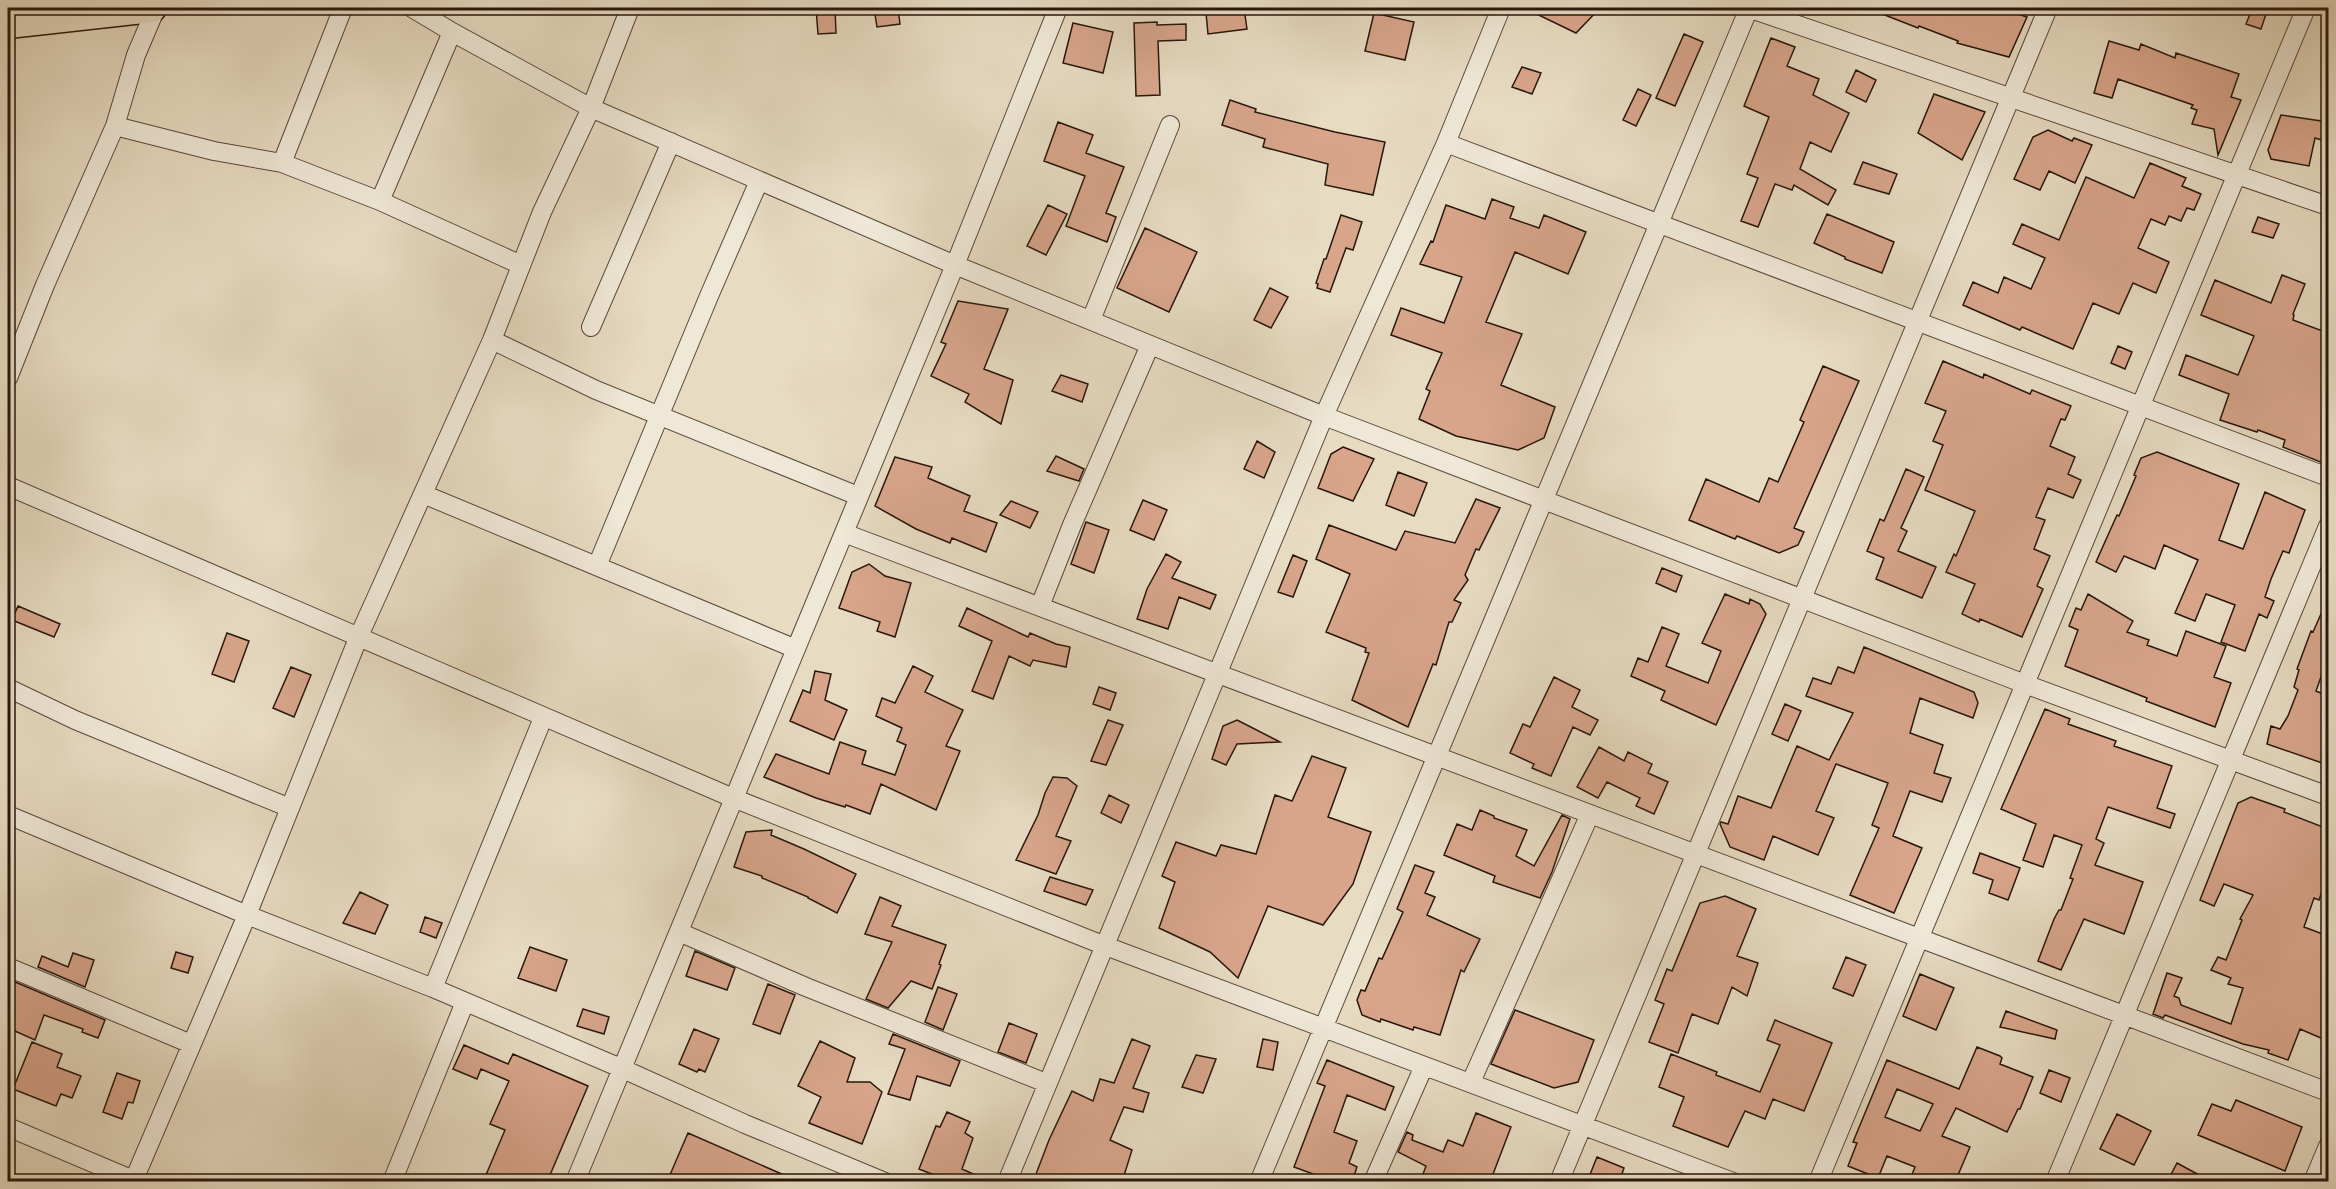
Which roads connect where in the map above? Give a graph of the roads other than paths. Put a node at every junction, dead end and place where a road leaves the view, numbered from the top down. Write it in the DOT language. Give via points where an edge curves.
graph roads {
  1 [pos="144,8"];
  2 [pos="343,8"];
  3 [pos="412,8"];
  4 [pos="630,8"];
  5 [pos="1058,8"];
  6 [pos="1502,8"];
  7 [pos="1749,8"];
  8 [pos="2048,8"];
  9 [pos="2306,8"];
  10 [pos="97,10"];
  11 [pos="8,24"];
  12 [pos="452,32"];
  13 [pos="2010,97"];
  14 [pos="591,108"];
  15 [pos="1170,125"];
  16 [pos="115,126"];
  17 [pos="671,142"];
  18 [pos="1446,143"];
  19 [pos="282,163"];
  20 [pos="2237,174"];
  21 [pos="759,181"];
  22 [pos="380,201"];
  23 [pos="2328,206"];
  24 [pos="1659,223"];
  25 [pos="521,265"];
  26 [pos="955,265"];
  27 [pos="1091,320"];
  28 [pos="1917,321"];
  29 [pos="591,327"];
  30 [pos="492,340"];
  31 [pos="1150,345"];
  32 [pos="8,378"];
  33 [pos="2140,406"];
  34 [pos="660,414"];
  35 [pos="1324,416"];
  36 [pos="2328,477"];
  37 [pos="8,486"];
  38 [pos="423,494"];
  39 [pos="858,496"];
  40 [pos="1544,500"];
  41 [pos="2328,526"];
  42 [pos="844,532"];
  43 [pos="597,566"];
  44 [pos="1802,598"];
  45 [pos="1040,606"];
  46 [pos="359,636"];
  47 [pos="796,649"];
  48 [pos="1219,674"];
  49 [pos="2025,684"];
  50 [pos="8,688"];
  51 [pos="543,717"];
  52 [pos="1437,756"];
  53 [pos="2231,760"];
  54 [pos="2328,796"];
  55 [pos="734,798"];
  56 [pos="290,808"];
  57 [pos="1590,814"];
  58 [pos="8,815"];
  59 [pos="1695,853"];
  60 [pos="247,915"];
  61 [pos="678,932"];
  62 [pos="1920,938"];
  63 [pos="1103,945"];
  64 [pos="8,967"];
  65 [pos="433,988"];
  66 [pos="465,1002"];
  67 [pos="2125,1015"];
  68 [pos="1323,1028"];
  69 [pos="191,1044"];
  70 [pos="1424,1066"];
  71 [pos="623,1069"];
  72 [pos="1471,1082"];
  73 [pos="1046,1083"];
  74 [pos="2328,1092"];
  75 [pos="1582,1125"];
  76 [pos="8,1127"];
  77 [pos="2328,1146"];
  78 [pos="135,1181"];
  79 [pos="393,1182"];
  80 [pos="575,1182"];
  81 [pos="885,1182"];
  82 [pos="1007,1182"];
  83 [pos="1259,1182"];
  84 [pos="1373,1182"];
  85 [pos="1559,1182"];
  86 [pos="1732,1182"];
  87 [pos="1818,1182"];
  88 [pos="2055,1182"];
  89 [pos="2313,1182"];
  1 -- 10 [label="main road"];
  1 -- 16 [label="street" via="136,55"];
  2 -- 19 [label="street"];
  3 -- 12 [label="street"];
  4 -- 14 [label="street"];
  5 -- 26 [label="street"];
  6 -- 18 [label="street"];
  7 -- 13 [label="street"];
  7 -- 24 [label="street"];
  8 -- 13 [label="street"];
  9 -- 20 [label="street"];
  10 -- 11 [label="main road"];
  12 -- 14 [label="street"];
  12 -- 22 [label="street"];
  13 -- 20 [label="street"];
  13 -- 28 [label="street"];
  14 -- 17 [label="street"];
  14 -- 25 [label="street"];
  15 -- 27 [label="street"];
  16 -- 19 [label="street"];
  16 -- 32 [label="street"];
  17 -- 21 [label="street"];
  17 -- 29 [label="street"];
  18 -- 24 [label="street"];
  18 -- 35 [label="street"];
  19 -- 22 [label="street"];
  20 -- 23 [label="street"];
  20 -- 33 [label="street"];
  21 -- 26 [label="street"];
  21 -- 34 [label="street"];
  22 -- 25 [label="street"];
  24 -- 28 [label="street"];
  24 -- 40 [label="street"];
  25 -- 30 [label="street"];
  26 -- 27 [label="street"];
  26 -- 39 [label="street"];
  27 -- 31 [label="street"];
  28 -- 33 [label="street"];
  28 -- 44 [label="street"];
  30 -- 34 [label="street" via="596,390"];
  30 -- 38 [label="street"];
  31 -- 35 [label="street"];
  31 -- 45 [label="street"];
  33 -- 36 [label="street"];
  33 -- 49 [label="street"];
  34 -- 39 [label="street"];
  34 -- 43 [label="street"];
  35 -- 40 [label="street"];
  35 -- 48 [label="street"];
  37 -- 46 [label="street"];
  38 -- 43 [label="street"];
  38 -- 46 [label="street"];
  39 -- 42 [label="street"];
  40 -- 44 [label="street"];
  40 -- 52 [label="street"];
  41 -- 53 [label="street"];
  42 -- 45 [label="street"];
  42 -- 47 [label="street"];
  43 -- 47 [label="street"];
  44 -- 49 [label="street"];
  44 -- 59 [label="street"];
  45 -- 48 [label="street"];
  46 -- 51 [label="street"];
  46 -- 56 [label="street"];
  47 -- 55 [label="street"];
  48 -- 52 [label="street"];
  48 -- 63 [label="street"];
  49 -- 53 [label="street"];
  49 -- 62 [label="street"];
  50 -- 56 [label="street" via="75,720"];
  51 -- 55 [label="street"];
  51 -- 65 [label="street"];
  52 -- 57 [label="street"];
  52 -- 68 [label="street"];
  53 -- 54 [label="street"];
  53 -- 67 [label="street"];
  55 -- 61 [label="street"];
  55 -- 63 [label="street"];
  56 -- 60 [label="street"];
  57 -- 59 [label="street"];
  57 -- 72 [label="street"];
  58 -- 60 [label="street"];
  59 -- 62 [label="street"];
  59 -- 75 [label="street"];
  60 -- 65 [label="street"];
  60 -- 69 [label="street"];
  61 -- 71 [label="street"];
  61 -- 73 [label="street"];
  62 -- 67 [label="street"];
  62 -- 87 [label="street"];
  63 -- 68 [label="street"];
  63 -- 73 [label="street"];
  64 -- 69 [label="street"];
  65 -- 66 [label="street"];
  66 -- 71 [label="street"];
  66 -- 79 [label="street"];
  67 -- 74 [label="street"];
  67 -- 88 [label="street"];
  68 -- 70 [label="street"];
  68 -- 83 [label="street"];
  69 -- 78 [label="street"];
  70 -- 72 [label="street"];
  70 -- 84 [label="street"];
  71 -- 80 [label="street"];
  71 -- 81 [label="street"];
  72 -- 75 [label="street"];
  73 -- 82 [label="street"];
  75 -- 85 [label="street"];
  75 -- 86 [label="street"];
  76 -- 78 [label="street"];
  77 -- 89 [label="street"];
}
